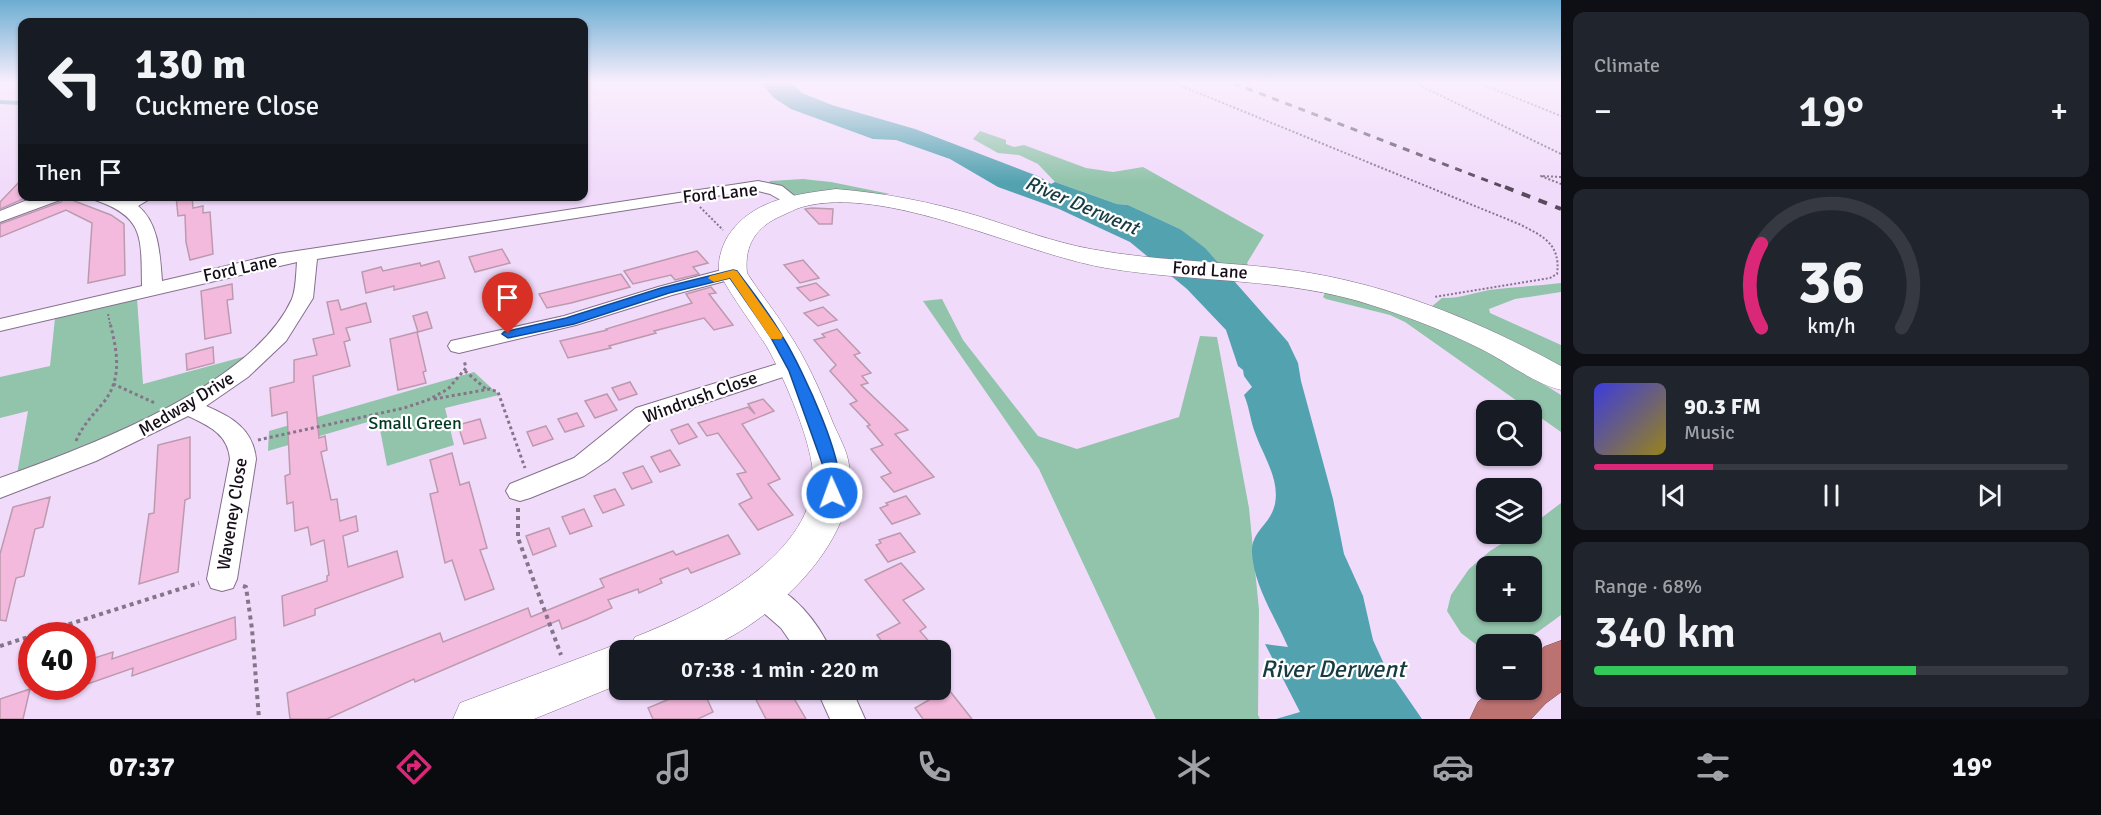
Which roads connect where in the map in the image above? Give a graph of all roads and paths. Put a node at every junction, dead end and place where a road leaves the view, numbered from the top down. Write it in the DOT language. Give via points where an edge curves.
graph roads {
  1 [pos="1257,117"];
  2 [pos="1484,117"];
  3 [pos="1561,154"];
  4 [pos="1561,177"];
  5 [pos="1561,184"];
  6 [pos="688,195"];
  7 [pos="41,201"];
  8 [pos="114,201"];
  9 [pos="134,201"];
  10 [pos="793,202"];
  11 [pos="124,205"];
  12 [pos="0,217"];
  13 [pos="740,236"];
  14 [pos="308,255"];
  15 [pos="733,273"];
  16 [pos="1559,275"];
  17 [pos="152,288"];
  18 [pos="104,300"];
  19 [pos="1403,303"];
  20 [pos="0,325"];
  21 [pos="459,346"];
  22 [pos="793,366"];
  23 [pos="465,371"];
  24 [pos="1561,380"];
  25 [pos="113,384"];
  26 [pos="487,390"];
  27 [pos="430,399"];
  28 [pos="183,409"];
  29 [pos="242,444"];
  30 [pos="67,464"];
  31 [pos="0,488"];
  32 [pos="525,489"];
  33 [pos="222,579"];
  34 [pos="762,593"];
  35 [pos="678,640"];
  36 [pos="808,640"];
  37 [pos="0,646"];
  38 [pos="1561,662"];
  39 [pos="609,667"];
  40 [pos="1542,678"];
  41 [pos="571,683"];
  42 [pos="839,700"];
  43 [pos="259,719"];
  44 [pos="477,719"];
  45 [pos="848,719"];
  1 -- 16 [label="path" via="1544,238 1560,260"];
  2 -- 3 [label="path"];
  4 -- 5 [label="path" via="1541,176"];
  6 -- 10 [label="street, Ford Lane" via="758,186 776,190"];
  6 -- 13 [label="path" via="725,232"];
  6 -- 14 [label="street, Ford Lane"];
  7 -- 12 [label="street"];
  8 -- 11 [label="street"];
  9 -- 11 [label="street"];
  10 -- 13 [label="street" via="764,214"];
  10 -- 19 [label="street, Ford Lane" via="849,196 885,199 1053,249 1134,264 1322,283"];
  11 -- 17 [label="street" via="139,216 145,227"];
  13 -- 15 [label="street" via="733,252"];
  14 -- 17 [label="street, Ford Lane"];
  14 -- 28 [label="street, Medway Drive" via="306,291 288,325 254,360"];
  15 -- 21 [label="street" via="569,321"];
  15 -- 22 [label="street"];
  16 -- 19 [label="path"];
  17 -- 18 [label="street, Ford Lane"];
  18 -- 20 [label="street, Ford Lane"];
  18 -- 25 [label="path" via="118,355"];
  19 -- 24 [label="street, Ford Lane" via="1495,343"];
  21 -- 23 [label="path"];
  22 -- 32 [label="street, Windrush Close" via="645,414 591,460"];
  22 -- 34 [label="street" via="831,466 832,493 822,522 795,561"];
  23 -- 26 [label="path"];
  23 -- 27 [label="path" via="448,389"];
  25 -- 28 [label="path"];
  25 -- 30 [label="path" via="105,401 83,425"];
  26 -- 27 [label="path"];
  26 -- 32 [label="path" via="498,392"];
  27 -- 29 [label="path"];
  28 -- 29 [label="street, Waveney Close" via="227,426"];
  28 -- 30 [label="street, Medway Drive"];
  29 -- 33 [label="street, Waveney Close" via="243,459"];
  30 -- 31 [label="street, Medway Drive"];
  32 -- 41 [label="path" via="518,538"];
  33 -- 37 [label="path"];
  33 -- 43 [label="path" via="246,587"];
  34 -- 35 [label="street"];
  34 -- 36 [label="street" via="783,607"];
  38 -- 40 [label="highway"];
  39 -- 41 [label="street"];
  41 -- 44 [label="street"];
  42 -- 45 [label="street"];
}
